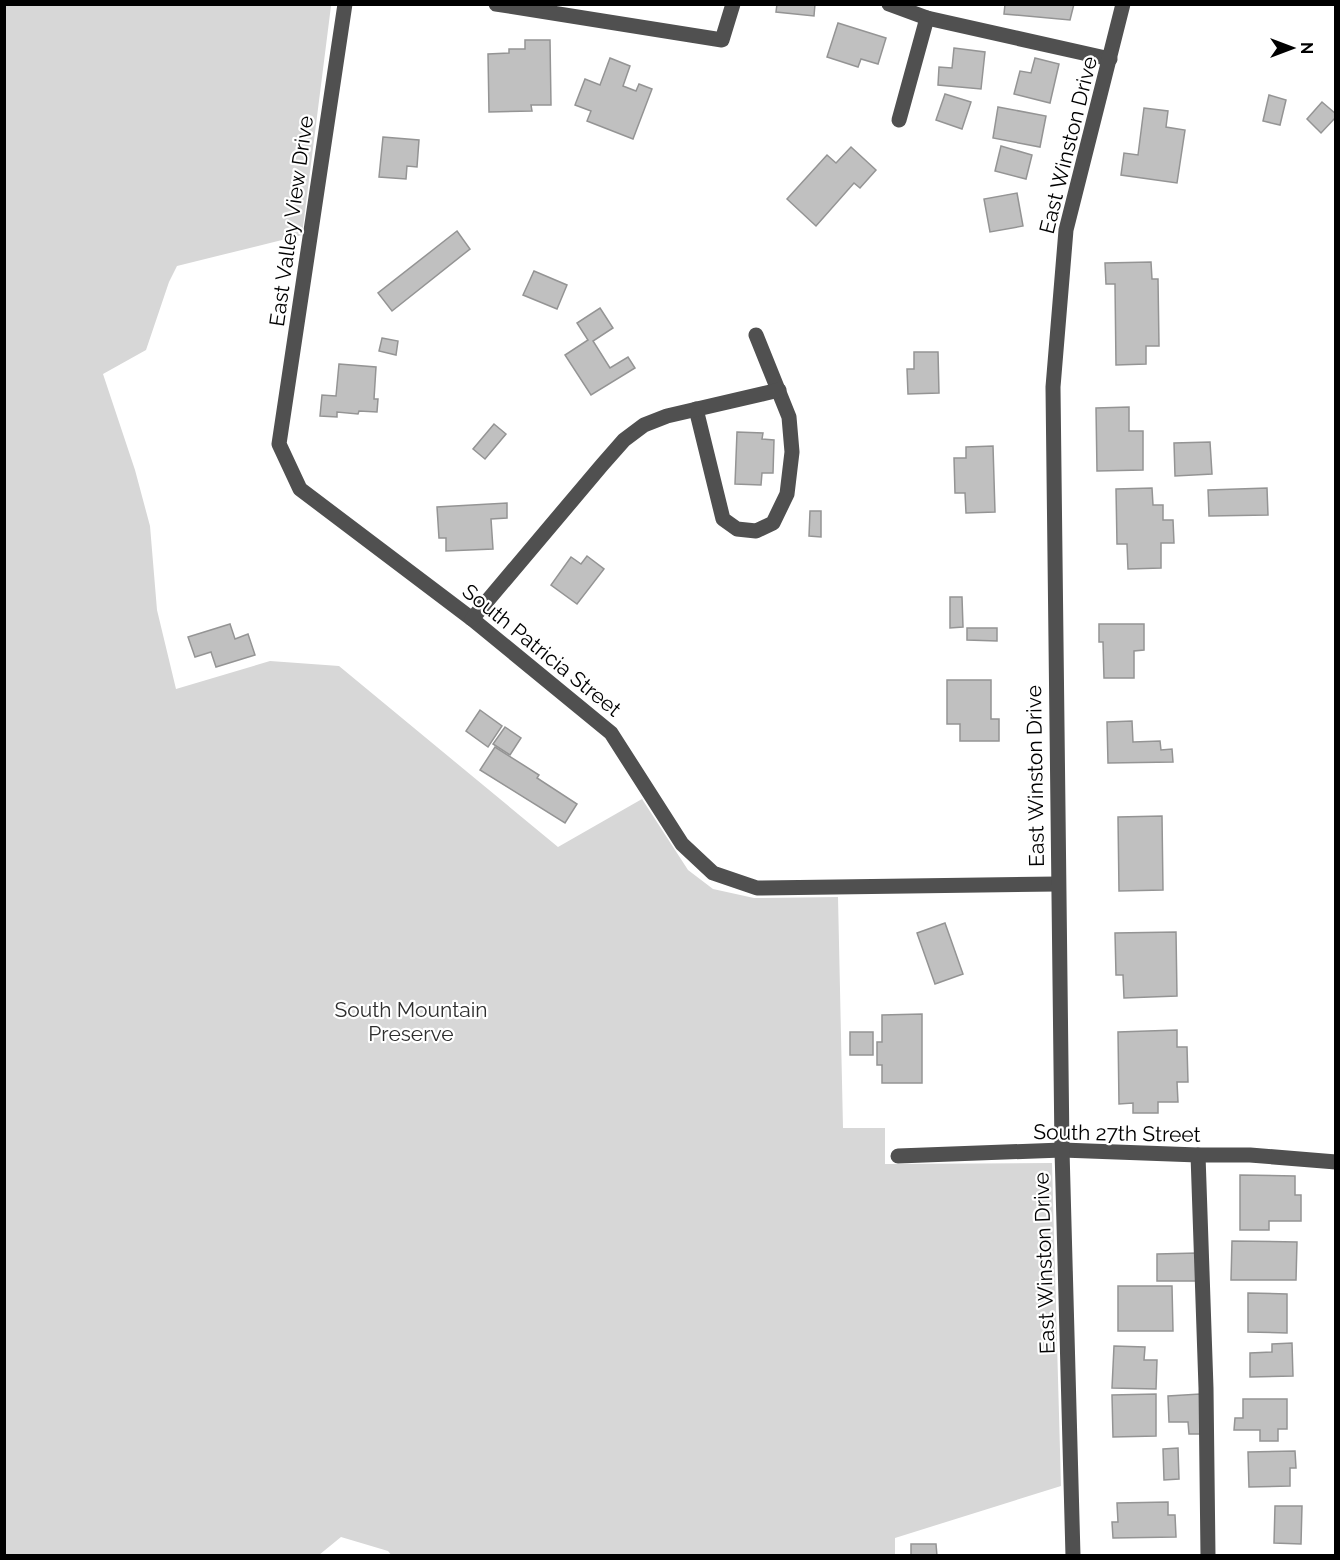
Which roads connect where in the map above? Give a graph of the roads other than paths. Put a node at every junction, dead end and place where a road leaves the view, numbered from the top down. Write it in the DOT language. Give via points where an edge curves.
graph roads {
  1 [pos="345,4"];
  2 [pos="496,4"];
  3 [pos="733,4"];
  4 [pos="889,4"];
  5 [pos="1123,4"];
  6 [pos="927,18"];
  7 [pos="1110,59"];
  8 [pos="899,120"];
  9 [pos="756,336"];
  10 [pos="779,390"];
  11 [pos="696,409"];
  12 [pos="279,444"];
  13 [pos="472,619"];
  14 [pos="1057,884"];
  15 [pos="1062,1150"];
  16 [pos="1198,1155"];
  17 [pos="898,1156"];
  18 [pos="1335,1162"];
  19 [pos="1073,1556"];
  20 [pos="1208,1556"];
  1 -- 12 [label="street, East Valley View Drive"];
  2 -- 3 [label="street" via="722,40"];
  4 -- 6 [label="street"];
  5 -- 7 [label="street, East Winston Drive"];
  6 -- 7 [label="street"];
  6 -- 8 [label="street"];
  7 -- 14 [label="street, East Winston Drive" via="1066,230 1053,387"];
  9 -- 10 [label="street"];
  10 -- 11 [label="street"];
  10 -- 11 [label="street" via="789,417 792,452 787,494 773,523 756,531 737,529 723,519"];
  11 -- 13 [label="street" via="644,425 624,440"];
  12 -- 13 [label="street, South Patricia Street" via="300,489"];
  13 -- 14 [label="street, South Patricia Street" via="611,733 682,844 713,873 757,888"];
  14 -- 15 [label="street, East Winston Drive"];
  15 -- 16 [label="street, South 27th Street"];
  15 -- 17 [label="street, South 27th Street"];
  15 -- 19 [label="street, East Winston Drive"];
  16 -- 18 [label="street, South 27th Street"];
  16 -- 20 [label="street"];
}
